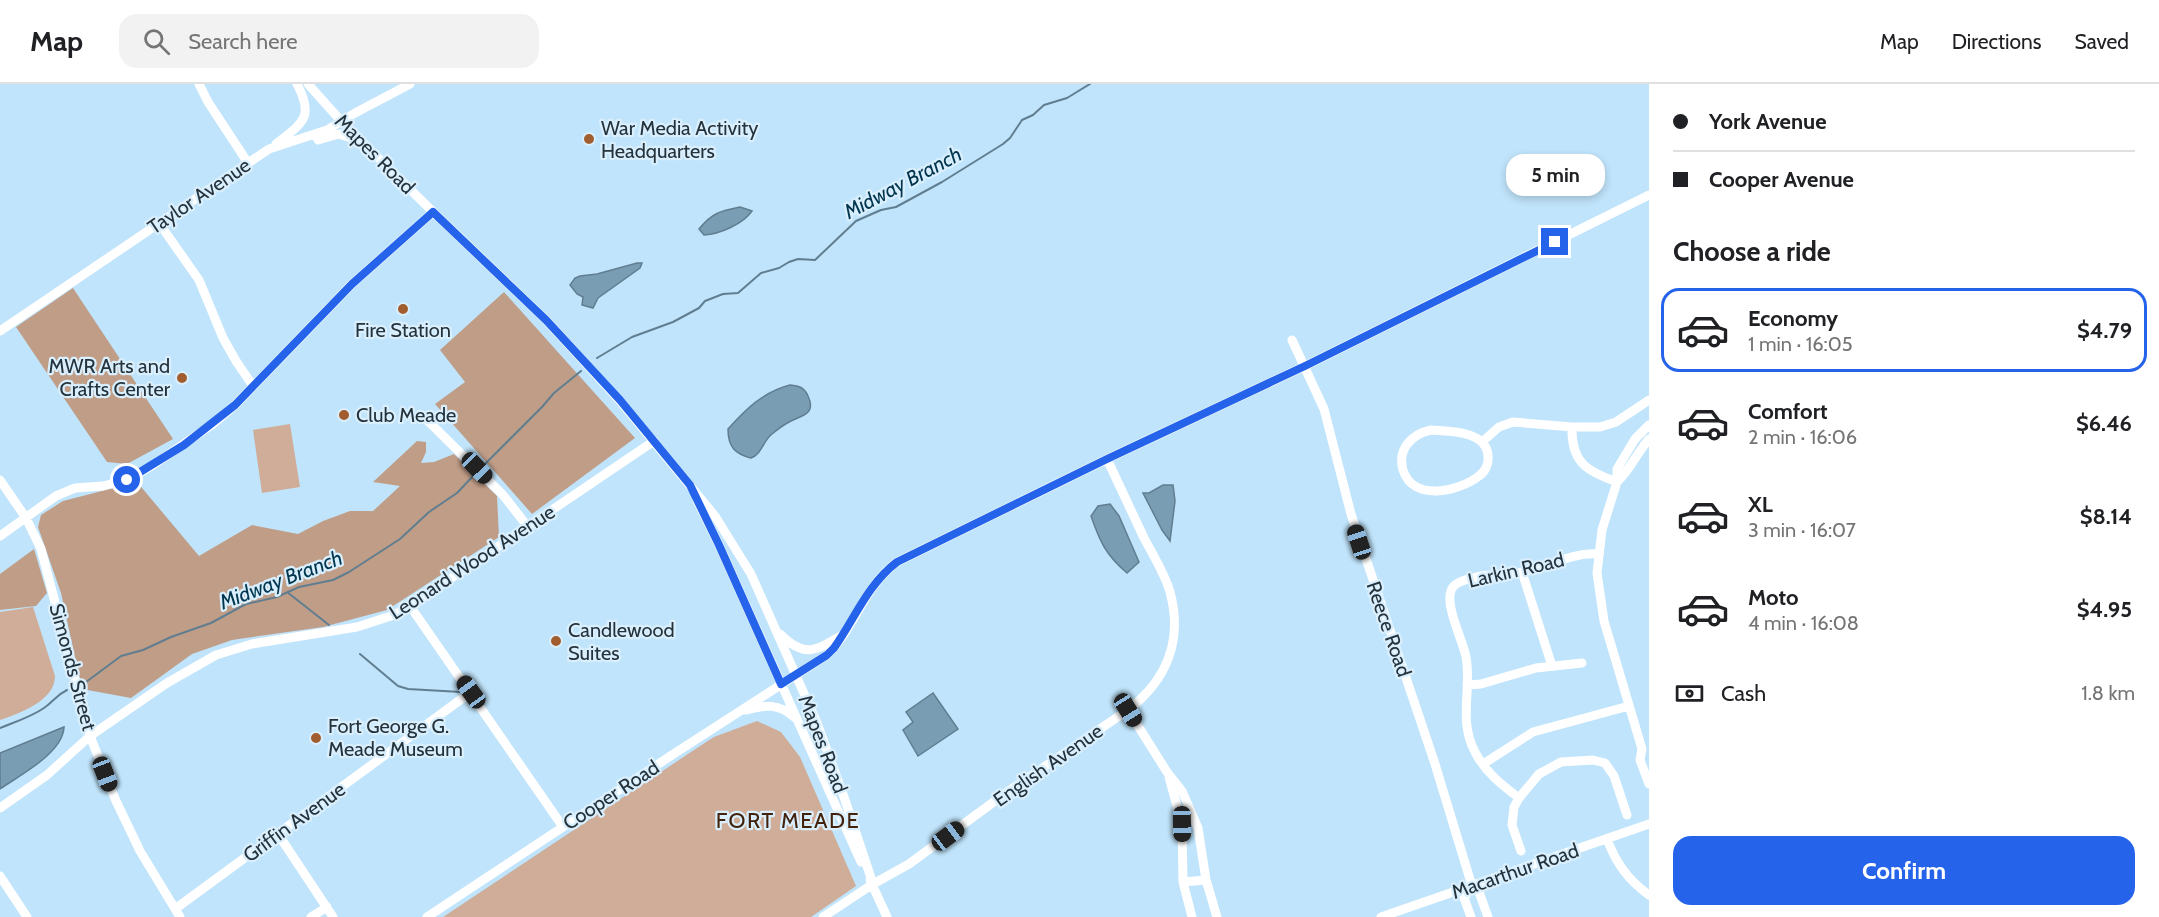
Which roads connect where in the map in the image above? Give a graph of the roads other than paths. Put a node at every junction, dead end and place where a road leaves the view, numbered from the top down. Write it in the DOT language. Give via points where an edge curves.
graph roads {
  1 [pos="199,84"];
  2 [pos="297,84"];
  3 [pos="308,84"];
  4 [pos="410,84"];
  5 [pos="341,121"];
  6 [pos="364,143"];
  7 [pos="269,149"];
  8 [pos="248,163"];
  9 [pos="1649,195"];
  10 [pos="433,212"];
  11 [pos="159,224"];
  12 [pos="0,331"];
  13 [pos="1292,340"];
  14 [pos="1305,366"];
  15 [pos="253,386"];
  16 [pos="1649,400"];
  17 [pos="428,421"];
  18 [pos="1649,425"];
  19 [pos="1572,427"];
  20 [pos="1649,440"];
  21 [pos="654,441"];
  22 [pos="1482,442"];
  23 [pos="1107,459"];
  24 [pos="0,480"];
  25 [pos="1617,482"];
  26 [pos="690,485"];
  27 [pos="26,518"];
  28 [pos="528,527"];
  29 [pos="0,536"];
  30 [pos="1598,554"];
  31 [pos="1522,572"];
  32 [pos="410,606"];
  33 [pos="775,628"];
  34 [pos="843,634"];
  35 [pos="1582,663"];
  36 [pos="1552,666"];
  37 [pos="795,675"];
  38 [pos="781,684"];
  39 [pos="1467,685"];
  40 [pos="471,692"];
  41 [pos="1629,706"];
  42 [pos="1128,710"];
  43 [pos="738,712"];
  44 [pos="797,721"];
  45 [pos="90,736"];
  46 [pos="1645,752"];
  47 [pos="1483,765"];
  48 [pos="1167,772"];
  49 [pos="1649,784"];
  50 [pos="1519,798"];
  51 [pos="0,808"];
  52 [pos="1627,815"];
  53 [pos="1195,822"];
  54 [pos="1182,824"];
  55 [pos="1649,824"];
  56 [pos="563,827"];
  57 [pos="278,834"];
  58 [pos="1607,839"];
  59 [pos="1521,851"];
  60 [pos="0,876"];
  61 [pos="1206,880"];
  62 [pos="1183,882"];
  63 [pos="873,884"];
  64 [pos="1472,886"];
  65 [pos="1649,895"];
  66 [pos="327,907"];
  67 [pos="178,913"];
  68 [pos="27,917"];
  69 [pos="312,917"];
  70 [pos="333,917"];
  71 [pos="427,917"];
  72 [pos="823,917"];
  73 [pos="887,917"];
  74 [pos="1192,917"];
  75 [pos="1217,917"];
  76 [pos="1381,917"];
  77 [pos="1471,917"];
  78 [pos="1488,917"];
  1 -- 8 [label="street"];
  2 -- 7 [label="street" via="306,105 304,119"];
  3 -- 5 [label="street, Mapes Road"];
  4 -- 5 [label="street, Taylor Avenue"];
  5 -- 6 [label="street, Mapes Road"];
  5 -- 7 [label="street, Taylor Avenue" via="321,133"];
  6 -- 7 [label="street" via="339,134"];
  6 -- 10 [label="street, Mapes Road"];
  7 -- 8 [label="street, Taylor Avenue"];
  8 -- 11 [label="street, Taylor Avenue"];
  9 -- 14 [label="street, Cooper Road"];
  10 -- 15 [label="street" via="352,284"];
  10 -- 21 [label="street, Mapes Road" via="546,320"];
  11 -- 12 [label="street, Taylor Avenue"];
  11 -- 15 [label="street" via="198,280 223,338"];
  13 -- 14 [label="street, Reece Road"];
  14 -- 23 [label="street, Cooper Road"];
  14 -- 64 [label="street, Reece Road" via="1324,409 1351,514"];
  15 -- 27 [label="street" via="213,424 140,473 115,484 67,491"];
  16 -- 19 [label="street" via="1617,422 1600,427"];
  17 -- 28 [label="street" via="503,495"];
  18 -- 25 [label="street" via="1622,459"];
  19 -- 22 [label="street" via="1513,422 1499,427"];
  19 -- 25 [label="street" via="1574,448 1582,464"];
  20 -- 25 [label="street"];
  21 -- 26 [label="street, Mapes Road"];
  21 -- 28 [label="street, Leonard Wood Avenue"];
  22 -- 22 [label="street" via="1488,450 1486,469 1460,486 1426,491 1412,484 1404,473 1405,447 1418,434 1439,431 1474,436"];
  23 -- 34 [label="street, Cooper Road" via="897,562 872,586"];
  23 -- 42 [label="street, English Avenue" via="1170,591 1176,629 1161,675"];
  24 -- 27 [label="street, Simonds Street"];
  25 -- 30 [label="street"];
  26 -- 33 [label="street, Mapes Road" via="715,516 751,574"];
  26 -- 38 [label="street, Mapes Road"];
  27 -- 29 [label="street"];
  27 -- 45 [label="street, Simonds Street" via="45,559"];
  28 -- 32 [label="street, Leonard Wood Avenue"];
  30 -- 31 [label="street, Larkin Road" via="1580,554"];
  30 -- 41 [label="street" via="1600,607"];
  31 -- 36 [label="street"];
  31 -- 39 [label="street, Larkin Road" via="1479,577 1451,589 1448,600 1467,660"];
  32 -- 40 [label="street"];
  32 -- 45 [label="street, Leonard Wood Avenue" via="357,627 252,644 216,655"];
  33 -- 34 [label="street" via="788,642 806,650 815,650"];
  33 -- 37 [label="street, Mapes Road"];
  34 -- 37 [label="street, Cooper Road" via="827,655"];
  35 -- 36 [label="street"];
  36 -- 39 [label="street"];
  37 -- 38 [label="street, Cooper Road"];
  37 -- 63 [label="street, Mapes Road" via="825,746"];
  38 -- 43 [label="street, Cooper Road"];
  38 -- 44 [label="street, Mapes Road"];
  39 -- 47 [label="street, Larkin Road" via="1468,731"];
  40 -- 56 [label="street"];
  40 -- 57 [label="street, Griffin Avenue"];
  41 -- 46 [label="street"];
  41 -- 47 [label="street" via="1533,732"];
  42 -- 48 [label="street"];
  42 -- 63 [label="street, English Avenue" via="909,864"];
  43 -- 44 [label="street" via="772,706 783,709"];
  43 -- 56 [label="street, Cooper Road"];
  44 -- 63 [label="street, Mapes Road"];
  45 -- 51 [label="street, Leonard Wood Avenue"];
  45 -- 67 [label="street, Simonds Street" via="127,826"];
  46 -- 49 [label="street" via="1640,760"];
  47 -- 50 [label="street, Larkin Road" via="1498,783"];
  48 -- 53 [label="street" via="1182,791"];
  48 -- 54 [label="street"];
  50 -- 52 [label="street" via="1539,774 1554,765 1593,760 1610,769"];
  50 -- 59 [label="street" via="1512,825"];
  53 -- 54 [label="street"];
  53 -- 61 [label="street"];
  54 -- 62 [label="street"];
  55 -- 58 [label="street, Macarthur Road"];
  56 -- 71 [label="street, Cooper Road"];
  57 -- 66 [label="street"];
  57 -- 67 [label="street, Griffin Avenue"];
  58 -- 64 [label="street, Macarthur Road"];
  58 -- 65 [label="street" via="1617,864"];
  60 -- 68 [label="street"];
  61 -- 62 [label="street"];
  61 -- 75 [label="street"];
  62 -- 74 [label="street"];
  63 -- 72 [label="street, English Avenue"];
  63 -- 73 [label="street, Mapes Road"];
  64 -- 76 [label="street, Macarthur Road"];
  64 -- 77 [label="street, Reece Road" via="1464,898"];
  64 -- 78 [label="street, Reece Road" via="1479,892"];
  66 -- 69 [label="street"];
  66 -- 70 [label="street"];
}
